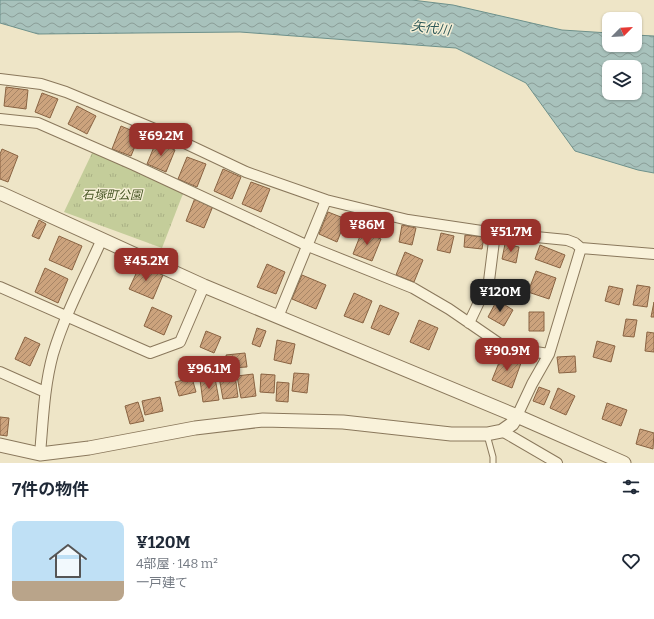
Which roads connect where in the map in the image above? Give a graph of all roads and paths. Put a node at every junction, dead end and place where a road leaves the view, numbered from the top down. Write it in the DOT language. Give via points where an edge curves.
graph roads {
  1 [pos="0,79"];
  2 [pos="0,119"];
  3 [pos="0,193"];
  4 [pos="326,200"];
  5 [pos="495,233"];
  6 [pos="102,239"];
  7 [pos="308,246"];
  8 [pos="581,248"];
  9 [pos="654,254"];
  10 [pos="0,286"];
  11 [pos="204,286"];
  12 [pos="67,316"];
  13 [pos="278,317"];
  14 [pos="470,323"];
  15 [pos="549,354"];
  16 [pos="0,372"];
  17 [pos="45,392"];
  18 [pos="517,416"];
  19 [pos="502,431"];
  20 [pos="487,434"];
  21 [pos="0,444"];
  22 [pos="40,454"];
  23 [pos="493,463"];
  24 [pos="557,463"];
  25 [pos="624,463"];
  1 -- 4 [label="street" via="41,84 66,92 155,129 246,172"];
  2 -- 7 [label="street" via="38,123"];
  3 -- 6 [label="street"];
  4 -- 5 [label="street" via="408,220"];
  4 -- 7 [label="street"];
  5 -- 8 [label="street" via="567,240"];
  5 -- 14 [label="street" via="489,281"];
  6 -- 11 [label="street"];
  6 -- 12 [label="street"];
  7 -- 13 [label="street"];
  7 -- 14 [label="street" via="412,288"];
  8 -- 9 [label="street"];
  8 -- 15 [label="street"];
  10 -- 12 [label="street"];
  11 -- 12 [label="street" via="180,342 150,353"];
  11 -- 13 [label="street"];
  12 -- 17 [label="street" via="53,355"];
  13 -- 18 [label="street"];
  14 -- 15 [label="street" via="500,344"];
  15 -- 18 [label="street"];
  16 -- 17 [label="street"];
  17 -- 22 [label="street"];
  18 -- 19 [label="street" via="512,424"];
  18 -- 25 [label="street"];
  19 -- 20 [label="street"];
  19 -- 24 [label="street"];
  20 -- 22 [label="street" via="451,434 343,422 263,420 194,428 89,448"];
  20 -- 23 [label="lane"];
  21 -- 22 [label="street"];
}
